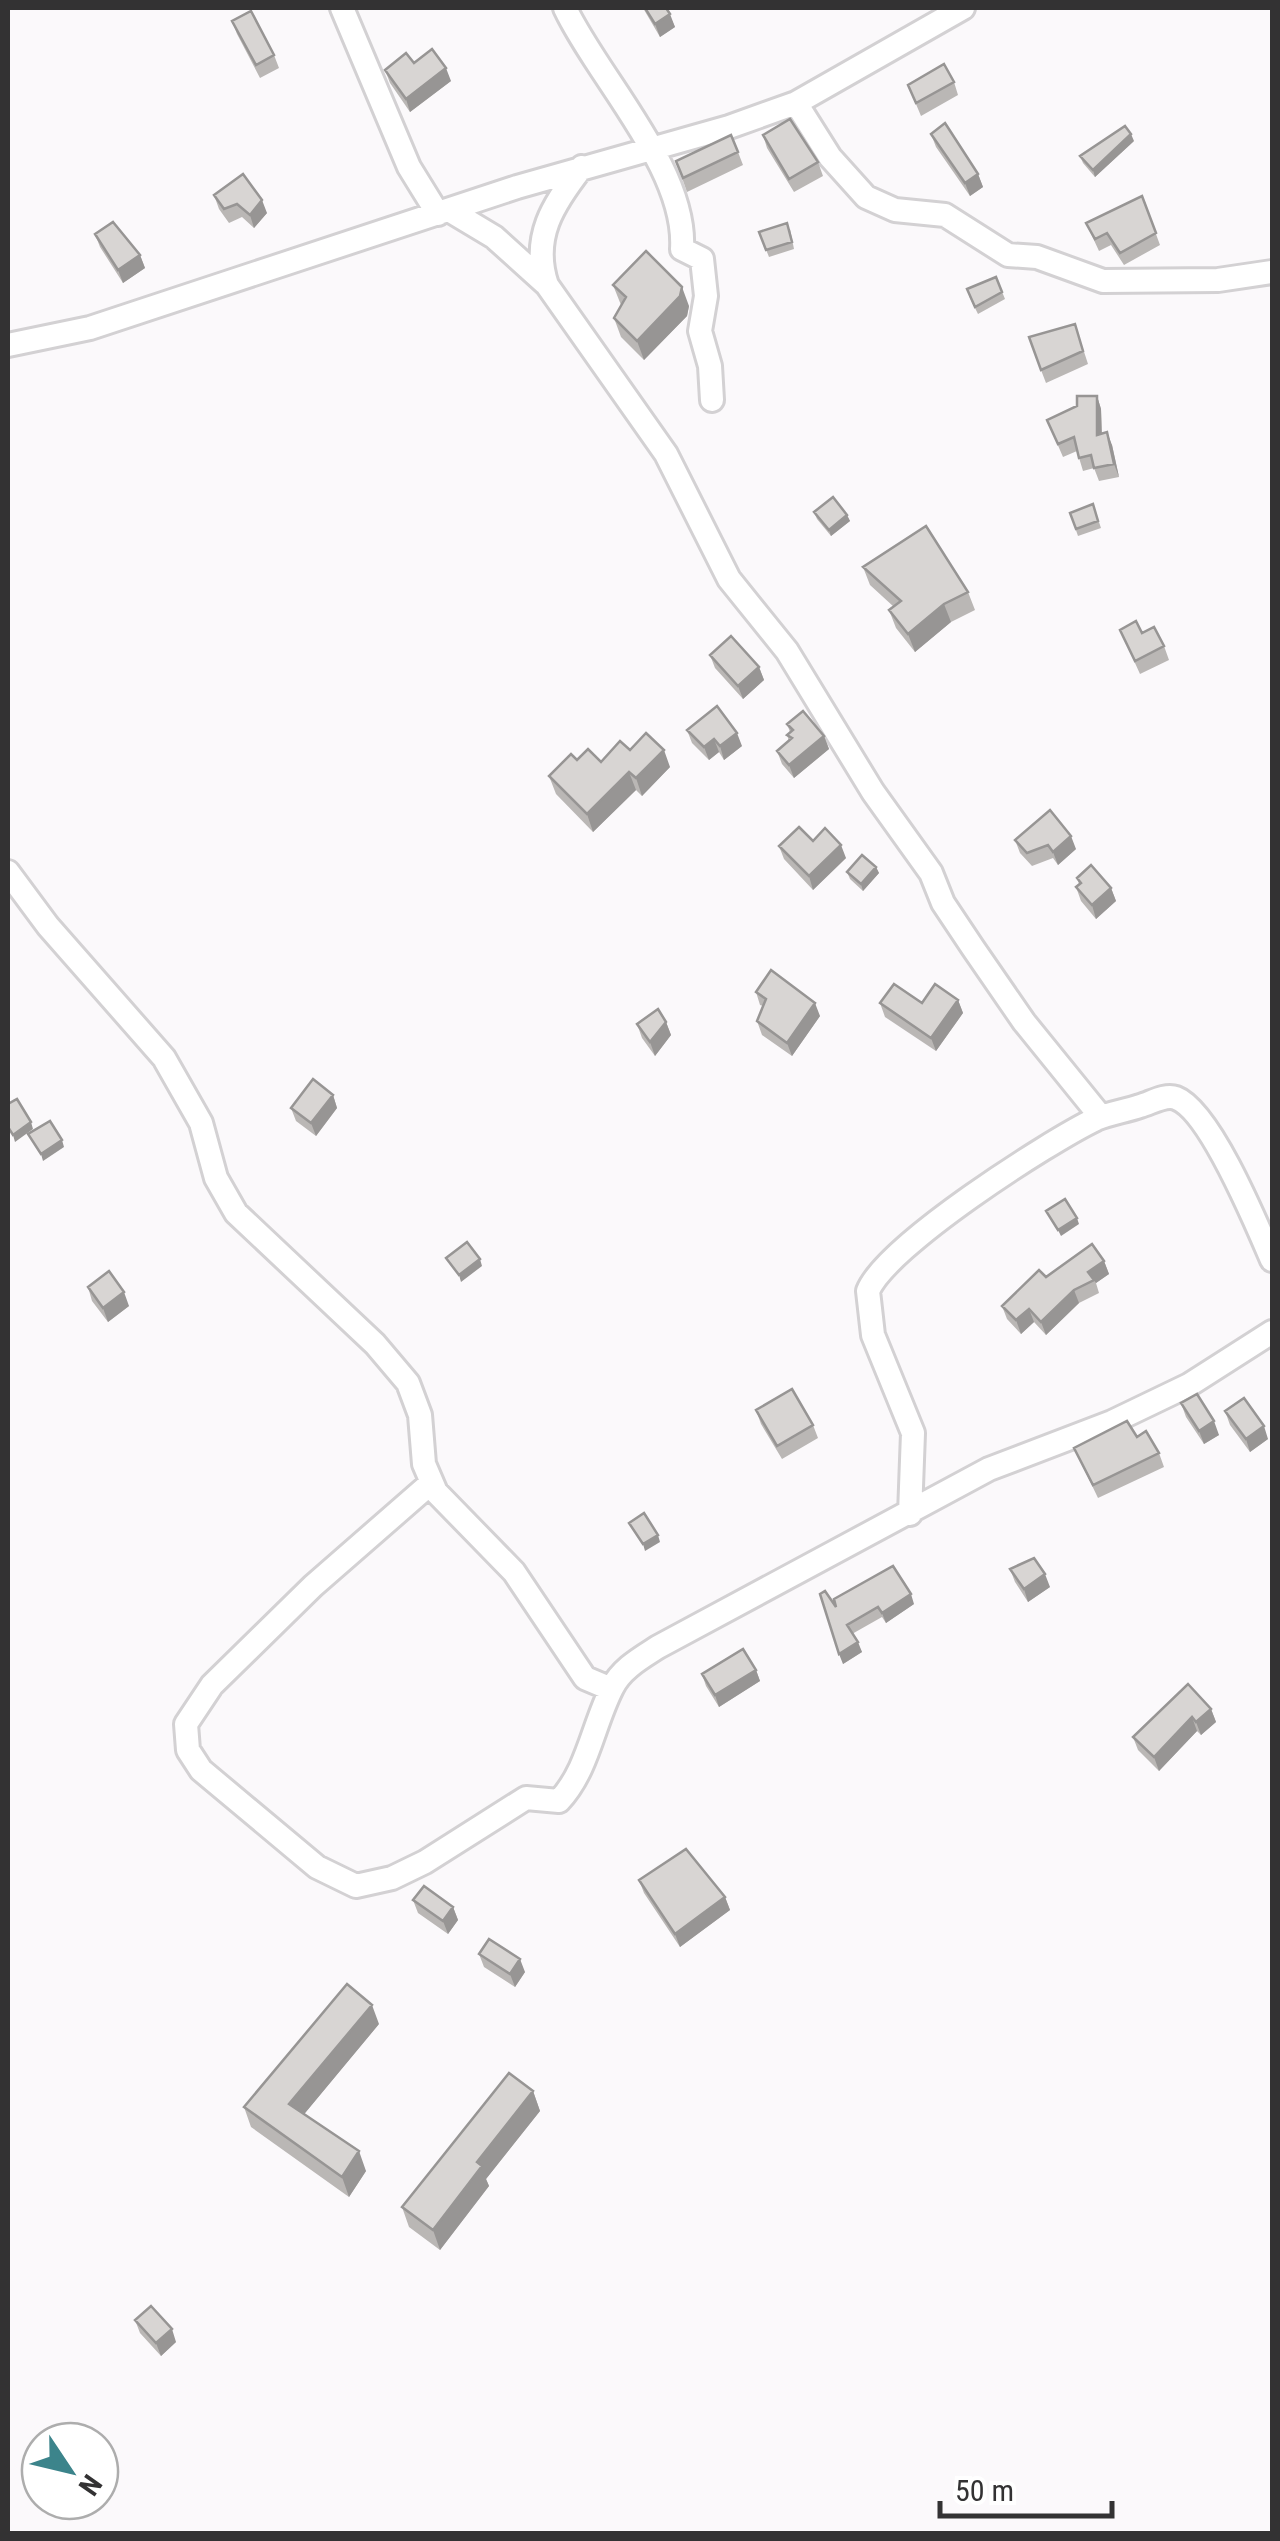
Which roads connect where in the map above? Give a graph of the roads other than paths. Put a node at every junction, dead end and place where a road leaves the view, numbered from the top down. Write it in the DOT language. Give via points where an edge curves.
graph roads {
  1 [pos="342,8"];
  2 [pos="565,8"];
  3 [pos="963,8"];
  4 [pos="796,103"];
  5 [pos="650,146"];
  6 [pos="582,167"];
  7 [pos="443,212"];
  8 [pos="1272,272"];
  9 [pos="547,286"];
  10 [pos="8,345"];
  11 [pos="712,400"];
  12 [pos="8,872"];
  13 [pos="1100,1117"];
  14 [pos="1272,1260"];
  15 [pos="1272,1332"];
  16 [pos="431,1484"];
  17 [pos="910,1514"];
  18 [pos="612,1688"];
  1 -- 7 [label="street" via="409,166"];
  2 -- 5 [label="street"];
  3 -- 4 [label="street"];
  4 -- 5 [label="street"];
  4 -- 8 [label="street" via="866,197 895,210 945,215 1008,255 1037,257 1103,281 1218,280"];
  5 -- 6 [label="street"];
  5 -- 11 [label="street" via="680,217 682,249 702,258 706,296 700,331"];
  6 -- 7 [label="street"];
  6 -- 9 [label="street" via="544,228 540,264"];
  7 -- 9 [label="street" via="494,238"];
  7 -- 10 [label="street" via="90,328"];
  9 -- 13 [label="street" via="666,454 729,579 787,651 963,932"];
  12 -- 16 [label="street" via="158,1048 201,1123 216,1178 236,1213 408,1383"];
  13 -- 14 [label="street" via="1169,1096 1184,1102 1204,1124"];
  13 -- 17 [label="street" via="1056,1140 892,1256 871,1282 867,1303 874,1335 913,1433"];
  15 -- 17 [label="street" via="1189,1385 989,1469"];
  16 -- 18 [label="street" via="514,1572 585,1678"];
  16 -- 18 [label="street" via="212,1685 186,1724 188,1750 201,1770 326,1874 356,1886 372,1884 425,1862 526,1798 559,1801 599,1728"];
  17 -- 18 [label="street" via="686,1630 632,1664"];
}
